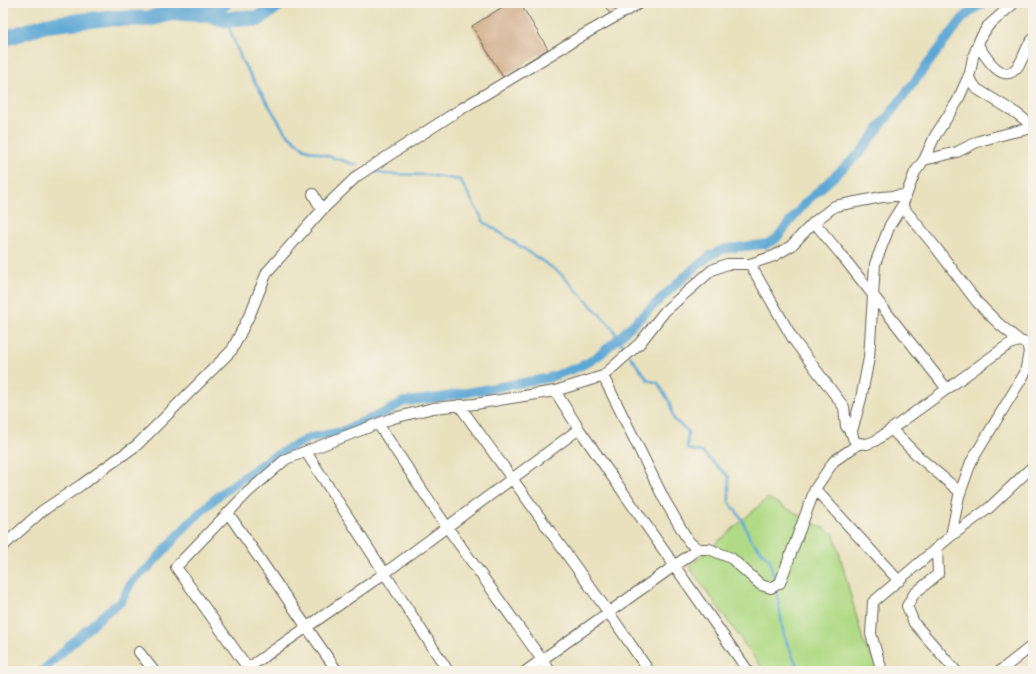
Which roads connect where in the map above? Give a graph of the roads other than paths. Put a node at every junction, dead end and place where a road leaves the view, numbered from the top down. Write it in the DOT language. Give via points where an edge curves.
graph roads {
  1 [pos="640,3"];
  2 [pos="1014,3"];
  3 [pos="1033,39"];
  4 [pos="978,45"];
  5 [pos="968,77"];
  6 [pos="1033,127"];
  7 [pos="924,160"];
  8 [pos="313,194"];
  9 [pos="906,196"];
  10 [pos="902,206"];
  11 [pos="322,210"];
  12 [pos="814,222"];
  13 [pos="750,264"];
  14 [pos="873,295"];
  15 [pos="1020,341"];
  16 [pos="602,376"];
  17 [pos="947,389"];
  18 [pos="555,391"];
  19 [pos="459,405"];
  20 [pos="378,424"];
  21 [pos="579,429"];
  22 [pos="891,429"];
  23 [pos="856,440"];
  24 [pos="306,452"];
  25 [pos="1033,466"];
  26 [pos="511,479"];
  27 [pos="816,489"];
  28 [pos="960,492"];
  29 [pos="228,513"];
  30 [pos="447,527"];
  31 [pos="951,536"];
  32 [pos="3,546"];
  33 [pos="937,548"];
  34 [pos="698,550"];
  35 [pos="676,566"];
  36 [pos="385,573"];
  37 [pos="899,580"];
  38 [pos="609,613"];
  39 [pos="307,627"];
  40 [pos="1033,645"];
  41 [pos="139,652"];
  42 [pos="542,660"];
  43 [pos="249,669"];
  44 [pos="154,671"];
  45 [pos="337,671"];
  46 [pos="448,671"];
  47 [pos="526,671"];
  48 [pos="550,671"];
  49 [pos="648,671"];
  50 [pos="748,671"];
  51 [pos="882,671"];
  52 [pos="956,671"];
  53 [pos="1000,671"];
  1 -- 11 [label="street" via="460,109 357,176"];
  2 -- 4 [label="street" via="988,26"];
  3 -- 4 [label="street" via="1027,45 1019,65 1014,71 1007,73 992,66"];
  4 -- 5 [label="street"];
  5 -- 6 [label="street" via="977,89 1016,112"];
  5 -- 7 [label="street"];
  6 -- 7 [label="street"];
  7 -- 9 [label="street" via="915,172"];
  8 -- 11 [label="street"];
  9 -- 10 [label="street"];
  9 -- 12 [label="street" via="882,197 835,206"];
  10 -- 14 [label="street" via="890,225 874,264"];
  10 -- 15 [label="street" via="977,302"];
  11 -- 32 [label="street" via="267,272 232,350 138,445 42,511"];
  12 -- 13 [label="street" via="791,246 774,256"];
  12 -- 14 [label="street"];
  13 -- 16 [label="street" via="727,264 712,270 665,311 640,343"];
  13 -- 23 [label="street" via="793,340 844,407 846,426"];
  14 -- 17 [label="street"];
  14 -- 23 [label="street" via="869,358 852,431"];
  15 -- 17 [label="street" via="1005,347"];
  15 -- 28 [label="street" via="1027,343 1029,352 1025,373 971,462"];
  16 -- 18 [label="street"];
  16 -- 34 [label="street" via="664,499 689,542"];
  17 -- 22 [label="street"];
  18 -- 19 [label="street"];
  18 -- 21 [label="street"];
  19 -- 20 [label="street" via="433,408"];
  19 -- 26 [label="street"];
  20 -- 24 [label="street"];
  20 -- 30 [label="street"];
  21 -- 26 [label="street"];
  21 -- 35 [label="street"];
  22 -- 23 [label="street" via="867,444"];
  22 -- 28 [label="street"];
  23 -- 27 [label="street" via="834,461"];
  24 -- 29 [label="street" via="286,459"];
  24 -- 36 [label="street"];
  25 -- 31 [label="street" via="990,508"];
  26 -- 30 [label="street"];
  26 -- 38 [label="street"];
  27 -- 34 [label="street" via="776,586 760,585 731,558 709,549"];
  27 -- 37 [label="street"];
  28 -- 31 [label="street"];
  29 -- 39 [label="street"];
  29 -- 43 [label="street" via="176,566"];
  30 -- 36 [label="street"];
  30 -- 42 [label="street"];
  31 -- 33 [label="street"];
  33 -- 37 [label="street"];
  33 -- 52 [label="street" via="938,574 914,594 907,606 914,623"];
  34 -- 35 [label="street"];
  35 -- 38 [label="street"];
  35 -- 50 [label="street"];
  36 -- 39 [label="street"];
  36 -- 46 [label="street"];
  37 -- 51 [label="street" via="873,602 871,634"];
  38 -- 42 [label="street"];
  38 -- 49 [label="street"];
  39 -- 43 [label="street"];
  39 -- 45 [label="street"];
  40 -- 53 [label="street"];
  41 -- 44 [label="street"];
  42 -- 47 [label="street"];
  42 -- 48 [label="street"];
}
